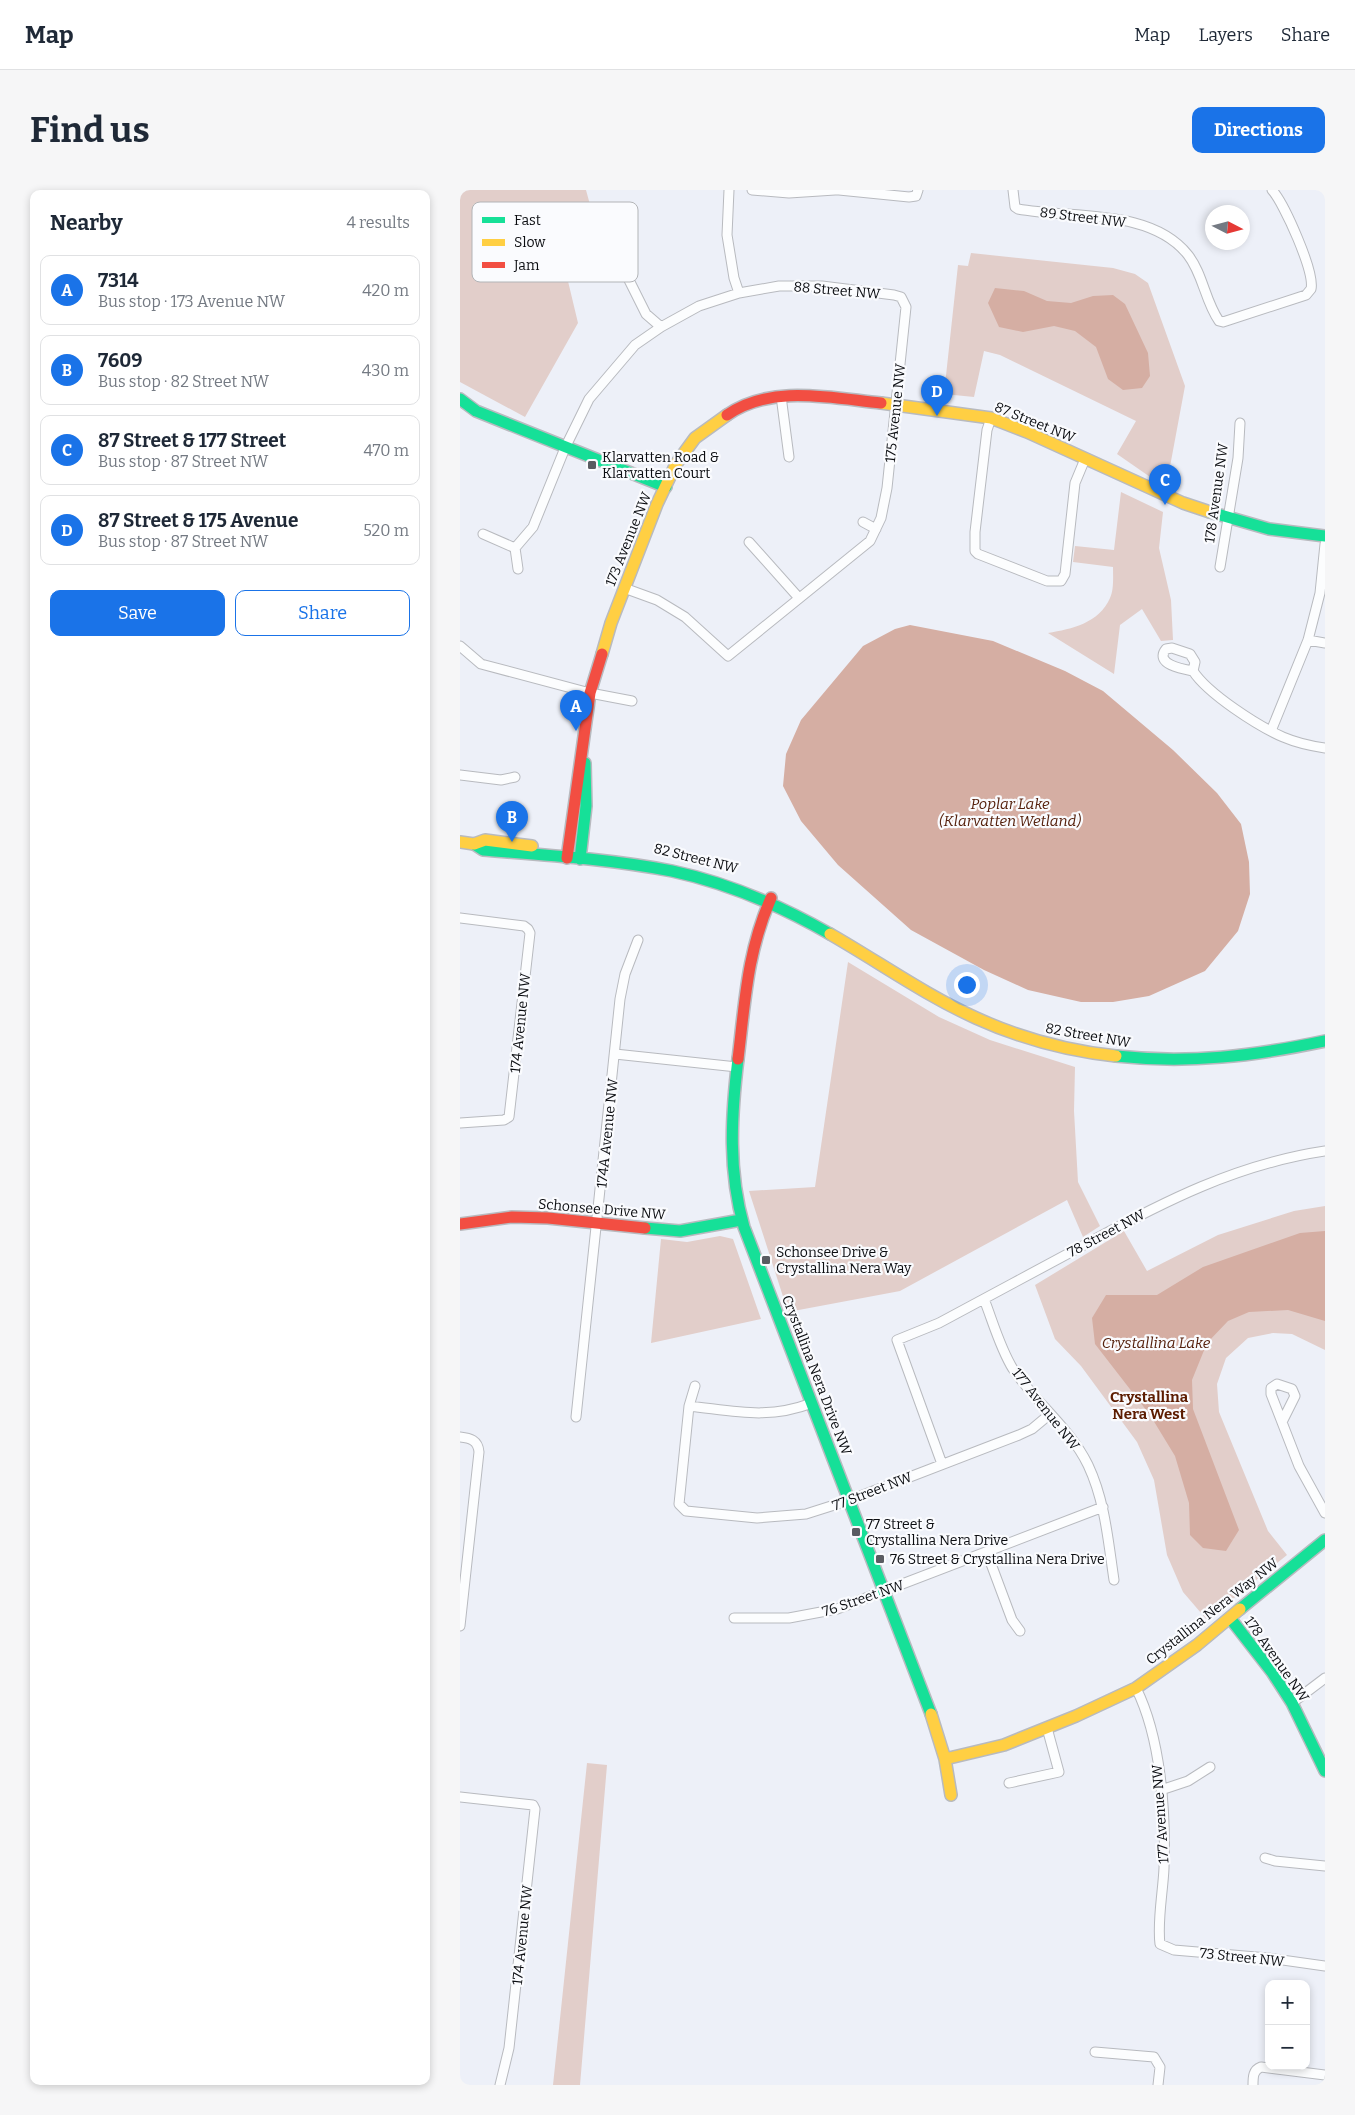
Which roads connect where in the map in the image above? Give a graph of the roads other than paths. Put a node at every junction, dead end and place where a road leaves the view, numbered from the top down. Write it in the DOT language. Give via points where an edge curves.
graph roads {
  1 [pos="730,190"];
  2 [pos="752,190"];
  3 [pos="836,190"];
  4 [pos="840,190"];
  5 [pos="1013,190"];
  6 [pos="1277,191"];
  7 [pos="917,193"];
  8 [pos="630,282"];
  9 [pos="739,292"];
  10 [pos="901,297"];
  11 [pos="661,327"];
  12 [pos="782,396"];
  13 [pos="460,399"];
  14 [pos="896,404"];
  15 [pos="991,418"];
  16 [pos="1240,423"];
  17 [pos="565,448"];
  18 [pos="789,457"];
  19 [pos="1085,459"];
  20 [pos="666,487"];
  21 [pos="1229,519"];
  22 [pos="863,522"];
  23 [pos="876,529"];
  24 [pos="483,534"];
  25 [pos="1325,536"];
  26 [pos="749,542"];
  27 [pos="1325,544"];
  28 [pos="515,548"];
  29 [pos="1220,567"];
  30 [pos="518,569"];
  31 [pos="624,588"];
  32 [pos="799,598"];
  33 [pos="1308,640"];
  34 [pos="1325,643"];
  35 [pos="460,646"];
  36 [pos="1193,671"];
  37 [pos="590,693"];
  38 [pos="632,702"];
  39 [pos="584,730"];
  40 [pos="1271,731"];
  41 [pos="1325,748"];
  42 [pos="460,774"];
  43 [pos="515,777"];
  44 [pos="460,842"];
  45 [pos="567,854"];
  46 [pos="581,856"];
  47 [pos="770,901"];
  48 [pos="460,918"];
  49 [pos="638,940"];
  50 [pos="1325,1036"];
  51 [pos="1325,1041"];
  52 [pos="1299,1046"];
  53 [pos="615,1054"];
  54 [pos="737,1067"];
  55 [pos="460,1123"];
  56 [pos="1325,1151"];
  57 [pos="741,1220"];
  58 [pos="460,1224"];
  59 [pos="598,1224"];
  60 [pos="984,1299"];
  61 [pos="695,1386"];
  62 [pos="812,1402"];
  63 [pos="689,1406"];
  64 [pos="1050,1414"];
  65 [pos="576,1417"];
  66 [pos="1282,1422"];
  67 [pos="460,1437"];
  68 [pos="942,1464"];
  69 [pos="850,1500"];
  70 [pos="1103,1507"];
  71 [pos="1325,1513"];
  72 [pos="1325,1540"];
  73 [pos="986,1553"];
  74 [pos="1114,1580"];
  75 [pos="885,1592"];
  76 [pos="461,1606"];
  77 [pos="734,1618"];
  78 [pos="1230,1618"];
  79 [pos="460,1626"];
  80 [pos="1020,1631"];
  81 [pos="1325,1678"];
  82 [pos="1136,1688"];
  83 [pos="1292,1703"];
  84 [pos="1047,1728"];
  85 [pos="945,1759"];
  86 [pos="1210,1767"];
  87 [pos="1325,1771"];
  88 [pos="1009,1783"];
  89 [pos="1160,1790"];
  90 [pos="951,1795"];
  91 [pos="460,1796"];
  92 [pos="1265,1858"];
  93 [pos="1325,1866"];
  94 [pos="1160,1944"];
  95 [pos="1325,1966"];
  96 [pos="1095,2052"];
  97 [pos="1325,2075"];
  98 [pos="500,2085"];
  99 [pos="1158,2085"];
  100 [pos="1252,2085"];
  1 -- 9 [label="street" via="727,235"];
  2 -- 3 [label="street" via="789,193"];
  4 -- 7 [label="street" via="905,197"];
  5 -- 6 [label="street, 89 Street NW" via="1015,206 1027,210 1128,221 1158,230 1189,255 1198,270 1213,313 1223,322 1306,295 1312,289 1304,253"];
  8 -- 11 [label="street" via="646,314"];
  9 -- 10 [label="street, 88 Street NW" via="778,286 822,286"];
  9 -- 11 [label="street, 88 Street NW" via="699,306"];
  10 -- 14 [label="street, 175 Avenue NW" via="906,307"];
  11 -- 17 [label="street, 88 Street NW" via="635,345 589,399"];
  12 -- 14 [label="street, 87 Street NW"];
  12 -- 18 [label="street"];
  12 -- 20 [label="street, 173 Avenue NW" via="770,397 736,410 695,438 676,464"];
  13 -- 17 [label="street" via="476,411"];
  14 -- 15 [label="street, 87 Street NW"];
  14 -- 23 [label="street, 175 Avenue NW" via="887,488"];
  15 -- 19 [label="street, 87 Street NW"];
  15 -- 19 [label="street" via="975,532 975,551 978,554 1047,581 1060,582 1065,574 1075,484"];
  16 -- 21 [label="street, 178 Avenue NW"];
  17 -- 20 [label="street"];
  17 -- 28 [label="street, 88 Street NW" via="533,526"];
  19 -- 21 [label="street, 87 Street NW" via="1183,504"];
  20 -- 31 [label="street, 173 Avenue NW"];
  21 -- 25 [label="street, 87 Street NW" via="1269,529"];
  21 -- 29 [label="street, 178 Avenue NW"];
  22 -- 23 [label="street"];
  23 -- 32 [label="street, 175 Avenue NW" via="870,541"];
  24 -- 28 [label="street"];
  26 -- 32 [label="street"];
  27 -- 33 [label="street" via="1320,593"];
  28 -- 30 [label="street"];
  31 -- 32 [label="street, 175 Avenue NW" via="657,600 685,617 728,656"];
  31 -- 37 [label="street, 173 Avenue NW"];
  33 -- 34 [label="street"];
  33 -- 40 [label="street"];
  35 -- 37 [label="street" via="481,664"];
  36 -- 40 [label="street" via="1228,703"];
  37 -- 38 [label="street"];
  37 -- 39 [label="street, 173 Avenue NW"];
  39 -- 45 [label="street, 173 Avenue NW"];
  39 -- 46 [label="street, 173 Avenue NW" via="586,806"];
  40 -- 41 [label="street" via="1297,742"];
  42 -- 43 [label="street" via="501,780"];
  44 -- 45 [label="street, 82 Street NW" via="474,844 485,840"];
  45 -- 46 [label="street, 82 Street NW"];
  46 -- 47 [label="street, 82 Street NW" via="682,874"];
  47 -- 52 [label="street, 82 Street NW" via="976,1018 1031,1039 1114,1056 1174,1060 1236,1057"];
  47 -- 54 [label="street, Crystallina Nera Drive NW" via="750,952"];
  48 -- 55 [label="street, 174 Avenue NW" via="524,926 530,939 509,1117"];
  49 -- 53 [label="street, 174A Avenue NW" via="623,981"];
  50 -- 52 [label="street, 82 Street NW"];
  51 -- 52 [label="street, 82 Street NW"];
  53 -- 54 [label="street"];
  53 -- 59 [label="street, 174A Avenue NW"];
  54 -- 57 [label="street, Crystallina Nera Drive NW" via="730,1143 733,1182"];
  56 -- 60 [label="street, 78 Street NW" via="1254,1167 1203,1185"];
  57 -- 59 [label="street, Schonsee Drive NW" via="680,1231"];
  57 -- 62 [label="street, Crystallina Nera Drive NW"];
  58 -- 59 [label="street, Schonsee Drive NW" via="512,1217"];
  59 -- 65 [label="street, 174A Avenue NW"];
  60 -- 64 [label="street, 177 Avenue NW" via="1010,1363"];
  60 -- 68 [label="street, 78 Street NW" via="897,1340"];
  61 -- 63 [label="street"];
  62 -- 63 [label="street" via="783,1412 763,1414"];
  62 -- 69 [label="street, Crystallina Nera Drive NW"];
  63 -- 69 [label="street, 77 Street NW" via="679,1500 682,1508 692,1512 768,1518 806,1514"];
  64 -- 68 [label="street, 77 Street NW" via="1032,1429"];
  64 -- 70 [label="street, 177 Avenue NW" via="1080,1451"];
  66 -- 71 [label="street" via="1304,1478"];
  67 -- 76 [label="street" via="474,1440 479,1446"];
  68 -- 69 [label="street, 77 Street NW"];
  69 -- 75 [label="street, Crystallina Nera Drive NW"];
  70 -- 73 [label="street, 76 Street NW"];
  70 -- 74 [label="street, 177 Avenue NW"];
  72 -- 78 [label="street, Crystallina Nera Way NW"];
  73 -- 75 [label="street, 76 Street NW"];
  73 -- 80 [label="street" via="1012,1620"];
  75 -- 77 [label="street, 76 Street NW" via="807,1616"];
  75 -- 85 [label="street, Crystallina Nera Drive NW"];
  76 -- 79 [label="street"];
  78 -- 82 [label="street, Crystallina Nera Way NW"];
  78 -- 83 [label="street, 178 Avenue NW"];
  81 -- 83 [label="street"];
  82 -- 84 [label="street, Crystallina Nera Way NW"];
  82 -- 89 [label="street, 177 Avenue NW" via="1149,1721"];
  83 -- 87 [label="street, 178 Avenue NW"];
  84 -- 85 [label="street, Crystallina Nera Way NW" via="1004,1745"];
  84 -- 88 [label="street" via="1059,1772"];
  85 -- 90 [label="street, Crystallina Nera Drive NW"];
  86 -- 89 [label="street" via="1188,1782"];
  89 -- 94 [label="street, 177 Avenue NW" via="1164,1867"];
  91 -- 98 [label="street, 174 Avenue NW" via="533,1805 535,1809 510,2048"];
  92 -- 93 [label="street"];
  94 -- 95 [label="street, 73 Street NW" via="1173,1950"];
  96 -- 99 [label="street" via="1149,2056 1157,2060 1160,2067"];
  97 -- 100 [label="street" via="1261,2067 1254,2073"];
}
